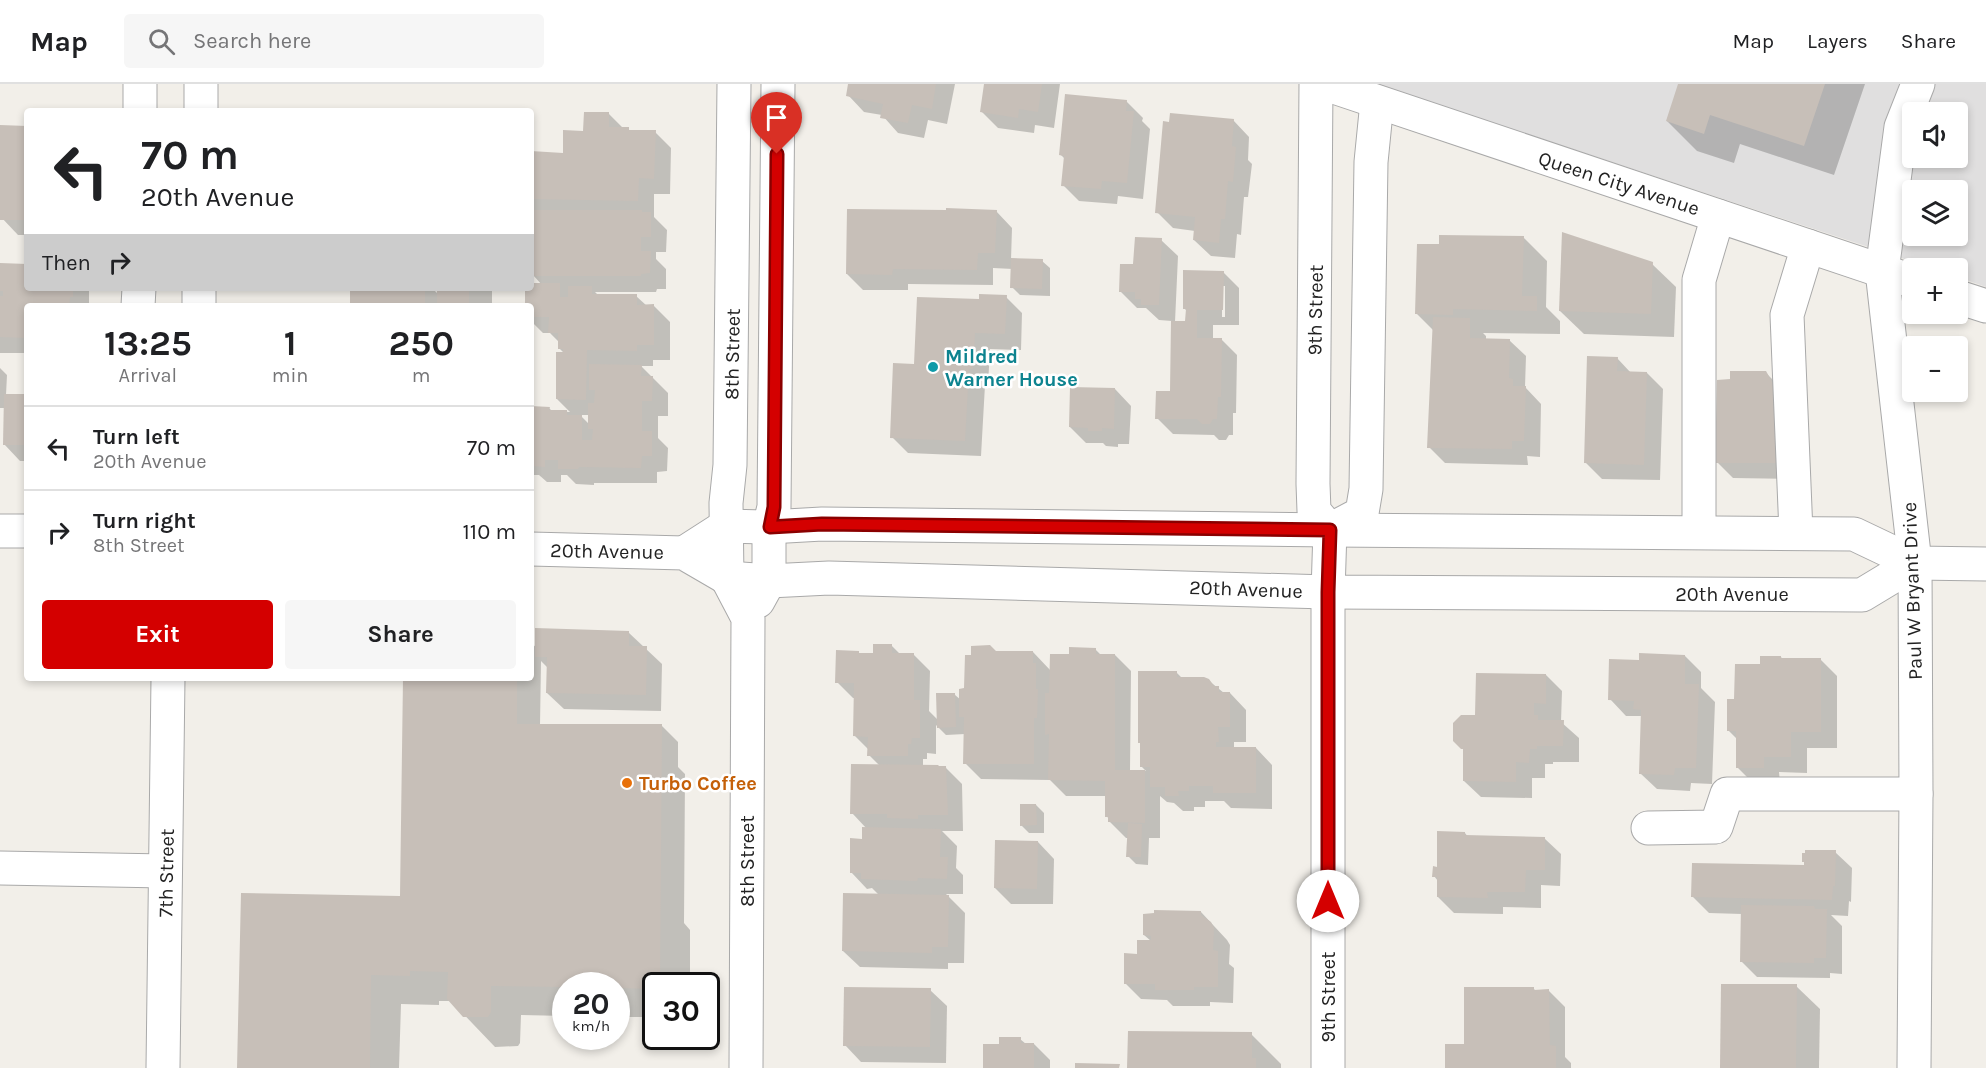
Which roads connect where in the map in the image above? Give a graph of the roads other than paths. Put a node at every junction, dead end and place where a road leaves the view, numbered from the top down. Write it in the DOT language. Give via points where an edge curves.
graph roads {
  1 [pos="140,84"];
  2 [pos="201,84"];
  3 [pos="734,84"];
  4 [pos="778,84"];
  5 [pos="1316,84"];
  6 [pos="1325,84"];
  7 [pos="1918,84"];
  8 [pos="1377,102"];
  9 [pos="140,108"];
  10 [pos="201,108"];
  11 [pos="1718,216"];
  12 [pos="1808,246"];
  13 [pos="1882,271"];
  14 [pos="1902,278"];
  15 [pos="1968,300"];
  16 [pos="1986,306"];
  17 [pos="726,526"];
  18 [pos="770,527"];
  19 [pos="1330,530"];
  20 [pos="0,531"];
  21 [pos="24,531"];
  22 [pos="1699,532"];
  23 [pos="1796,533"];
  24 [pos="534,549"];
  25 [pos="684,553"];
  26 [pos="1915,563"];
  27 [pos="1986,564"];
  28 [pos="727,578"];
  29 [pos="769,581"];
  30 [pos="1328,592"];
  31 [pos="748,618"];
  32 [pos="168,681"];
  33 [pos="1916,794"];
  34 [pos="1648,828"];
  35 [pos="0,868"];
  36 [pos="165,871"];
  37 [pos="163,1068"];
  38 [pos="746,1068"];
  39 [pos="1328,1068"];
  40 [pos="1914,1068"];
  1 -- 9 [label="street"];
  2 -- 10 [label="street"];
  3 -- 17 [label="street, 8th Street"];
  4 -- 18 [label="street, 8th Street" via="774,507"];
  5 -- 19 [label="street, 9th Street" via="1313,484 1314,511"];
  6 -- 8 [label="street, Queen City Avenue"];
  7 -- 13 [label="street, Paul W Bryant Drive" via="1901,127"];
  8 -- 11 [label="street, Queen City Avenue"];
  8 -- 19 [label="street" via="1371,162 1366,489 1362,513"];
  11 -- 12 [label="street, Queen City Avenue"];
  11 -- 22 [label="street" via="1699,280"];
  12 -- 13 [label="street, Queen City Avenue"];
  12 -- 23 [label="street" via="1787,315"];
  13 -- 14 [label="street, Queen City Avenue"];
  13 -- 26 [label="street, Paul W Bryant Drive"];
  15 -- 16 [label="street"];
  17 -- 18 [label="street"];
  17 -- 25 [label="street, 20th Avenue"];
  17 -- 28 [label="street, 8th Street"];
  18 -- 19 [label="street" via="822,524"];
  18 -- 29 [label="street, 8th Street"];
  19 -- 22 [label="street"];
  19 -- 30 [label="street, 9th Street"];
  20 -- 21 [label="street"];
  22 -- 23 [label="street"];
  23 -- 26 [label="street" via="1854,534"];
  24 -- 25 [label="street, 20th Avenue"];
  25 -- 28 [label="street, 20th Avenue"];
  26 -- 27 [label="street"];
  26 -- 30 [label="street, 20th Avenue" via="1862,595"];
  26 -- 33 [label="street, Paul W Bryant Drive"];
  28 -- 29 [label="street, 20th Avenue"];
  28 -- 31 [label="street, 8th Street"];
  29 -- 30 [label="street, 20th Avenue" via="829,578"];
  29 -- 31 [label="street, 8th Street"];
  30 -- 39 [label="street, 9th Street"];
  31 -- 38 [label="street, 8th Street"];
  32 -- 36 [label="street, 7th Street"];
  33 -- 34 [label="street" via="1727,794 1716,826"];
  33 -- 40 [label="street, Paul W Bryant Drive"];
  35 -- 36 [label="street"];
  36 -- 37 [label="street, 7th Street"];
}
